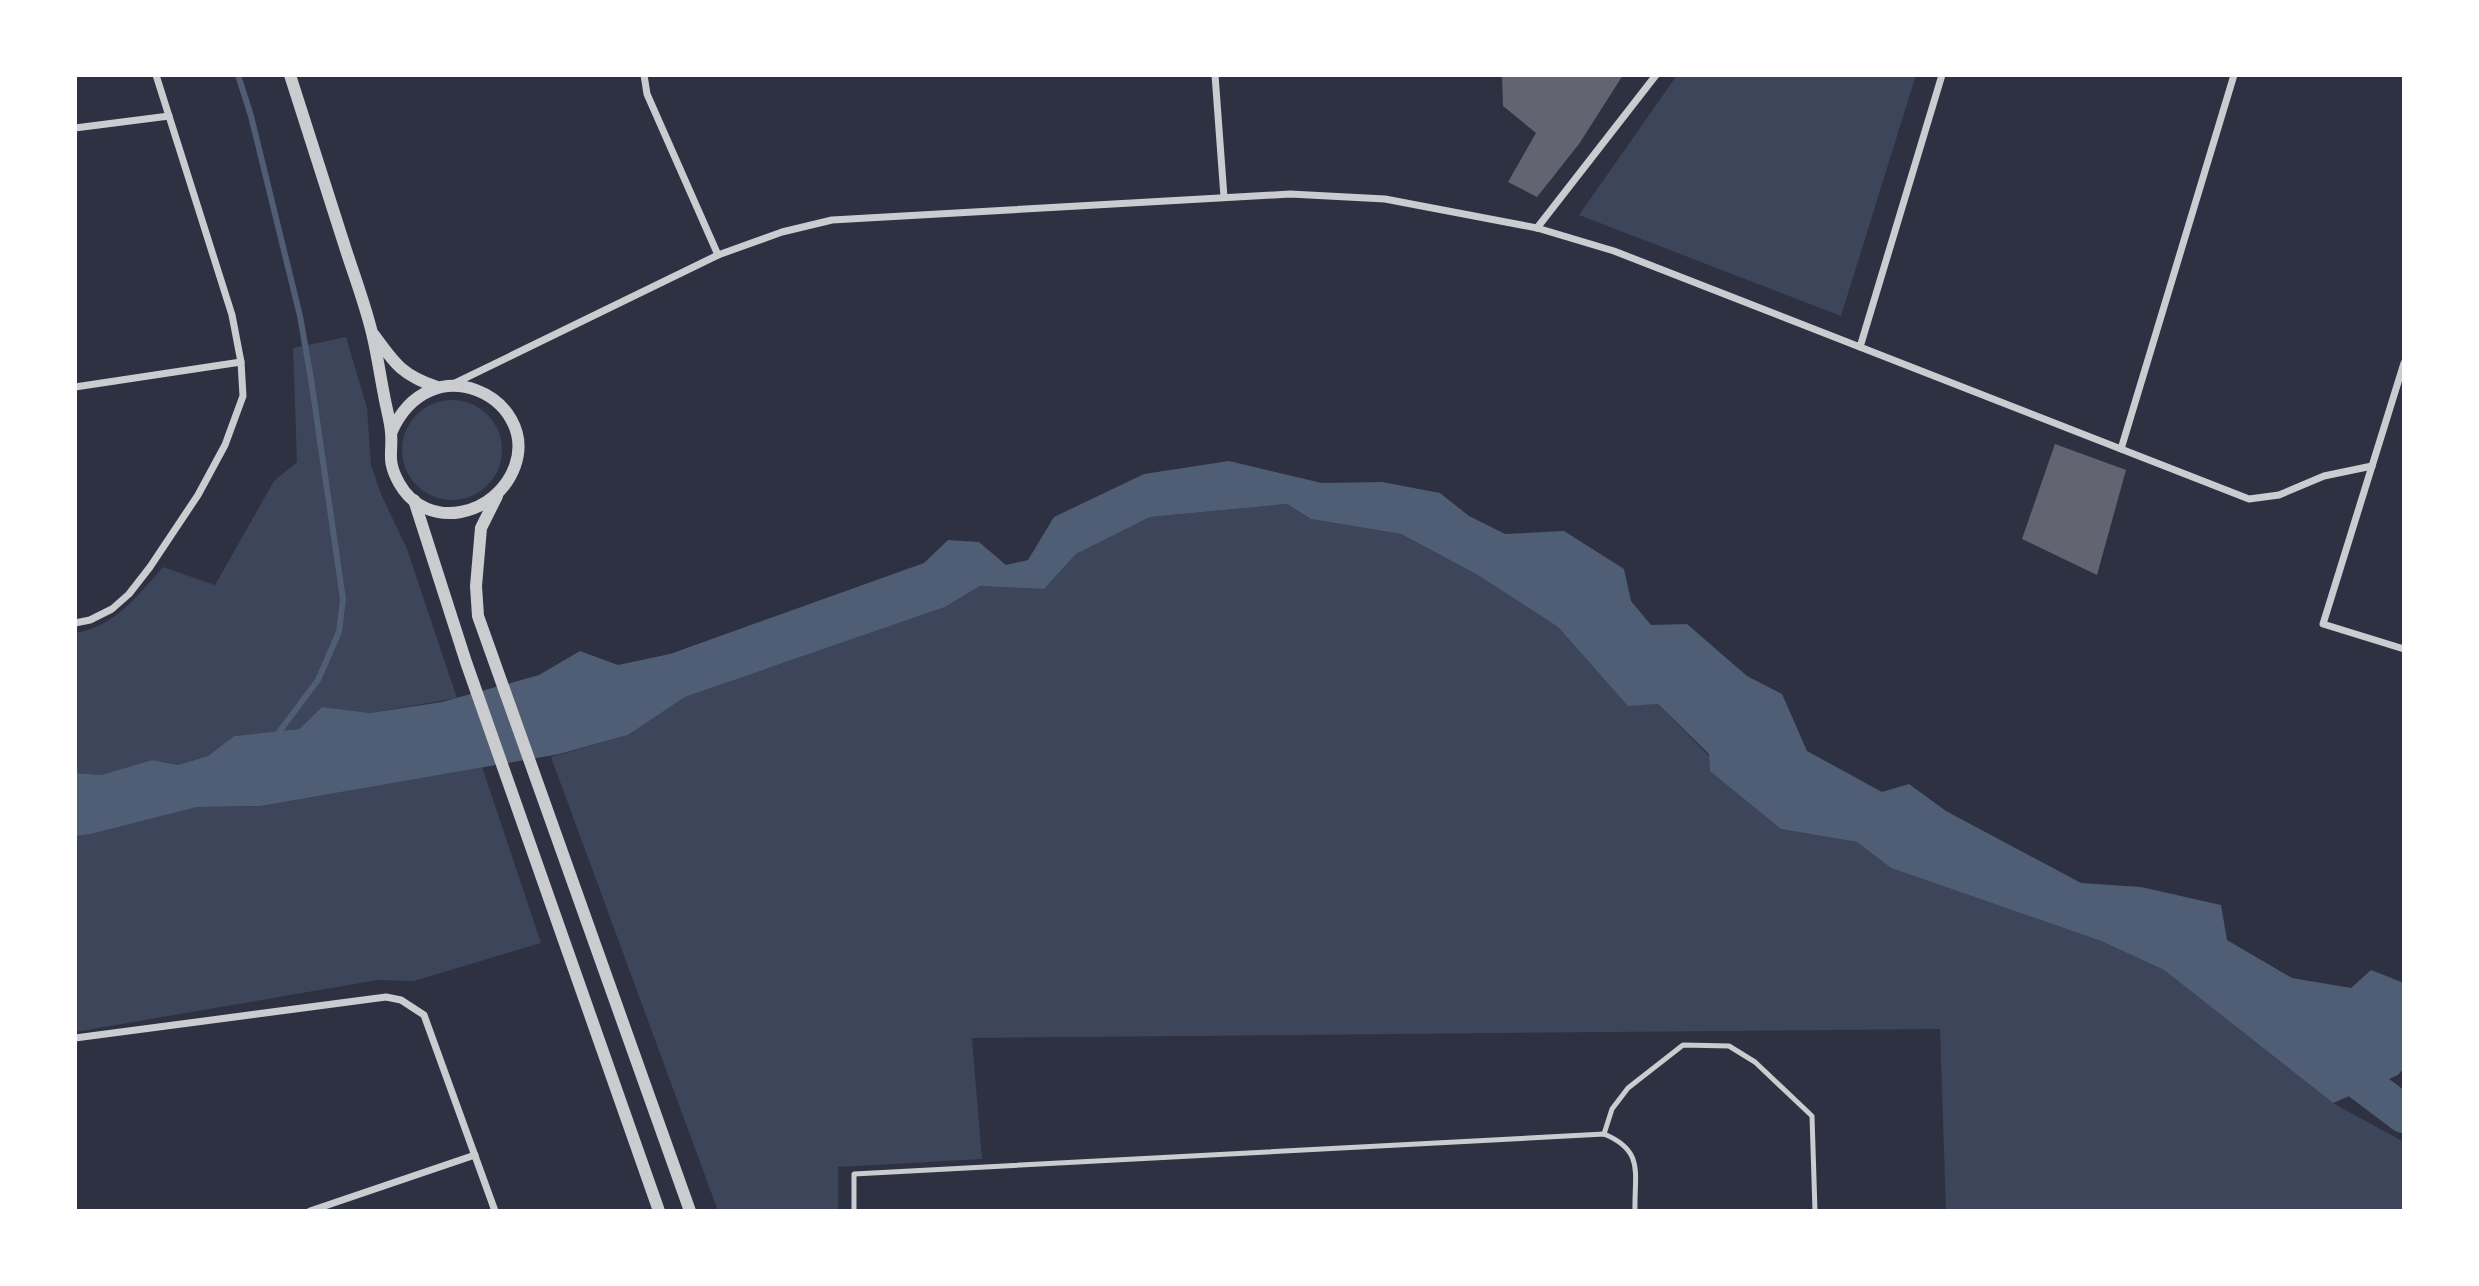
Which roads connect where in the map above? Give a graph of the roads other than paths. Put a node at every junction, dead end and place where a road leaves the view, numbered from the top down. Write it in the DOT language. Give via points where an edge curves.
graph roads {
  1 [pos="156,75"];
  2 [pos="290,75"];
  3 [pos="644,75"];
  4 [pos="1214,75"];
  5 [pos="1656,75"];
  6 [pos="1942,75"];
  7 [pos="2234,75"];
  8 [pos="169,116"];
  9 [pos="75,128"];
  10 [pos="1224,197"];
  11 [pos="1537,228"];
  12 [pos="719,255"];
  13 [pos="372,332"];
  14 [pos="1860,347"];
  15 [pos="241,362"];
  16 [pos="2404,363"];
  17 [pos="75,387"];
  18 [pos="442,387"];
  19 [pos="391,433"];
  20 [pos="2121,449"];
  21 [pos="2372,466"];
  22 [pos="497,496"];
  23 [pos="414,500"];
  24 [pos="75,623"];
  25 [pos="2404,649"];
  26 [pos="75,1038"];
  27 [pos="1604,1134"];
  28 [pos="475,1155"];
  29 [pos="310,1211"];
  30 [pos="495,1211"];
  31 [pos="659,1211"];
  32 [pos="690,1211"];
  33 [pos="854,1211"];
  34 [pos="1635,1211"];
  35 [pos="1815,1211"];
  1 -- 8 [label="street"];
  2 -- 13 [label="street"];
  3 -- 12 [label="street" via="647,94"];
  4 -- 10 [label="street"];
  5 -- 11 [label="street"];
  6 -- 14 [label="street"];
  7 -- 20 [label="street"];
  8 -- 9 [label="street"];
  8 -- 15 [label="street" via="232,315"];
  10 -- 11 [label="street" via="1290,194 1385,199"];
  10 -- 12 [label="street" via="832,220"];
  11 -- 14 [label="street" via="1614,251"];
  12 -- 18 [label="street"];
  13 -- 18 [label="street" via="396,366 417,380"];
  13 -- 19 [label="street"];
  14 -- 20 [label="street"];
  15 -- 17 [label="street"];
  15 -- 24 [label="street" via="243,396 225,445 198,495 129,594 112,610"];
  16 -- 21 [label="street"];
  18 -- 19 [label="street" via="409,404"];
  18 -- 22 [label="street" via="475,389 505,411 517,440 516,462"];
  19 -- 23 [label="street" via="393,470"];
  20 -- 21 [label="street" via="2249,499 2279,495 2325,476"];
  21 -- 25 [label="street" via="2323,624"];
  22 -- 23 [label="street" via="473,510 453,513 435,511"];
  22 -- 32 [label="street" via="481,528 475,586 478,615"];
  23 -- 31 [label="street" via="466,662"];
  26 -- 28 [label="street" via="386,997 401,1000 424,1015"];
  27 -- 33 [label="lane" via="854,1174"];
  27 -- 34 [label="lane" via="1621,1141 1634,1156"];
  27 -- 35 [label="lane" via="1612,1109 1628,1088 1683,1045 1729,1046 1755,1062 1812,1115"];
  28 -- 29 [label="street"];
  28 -- 30 [label="street"];
}
